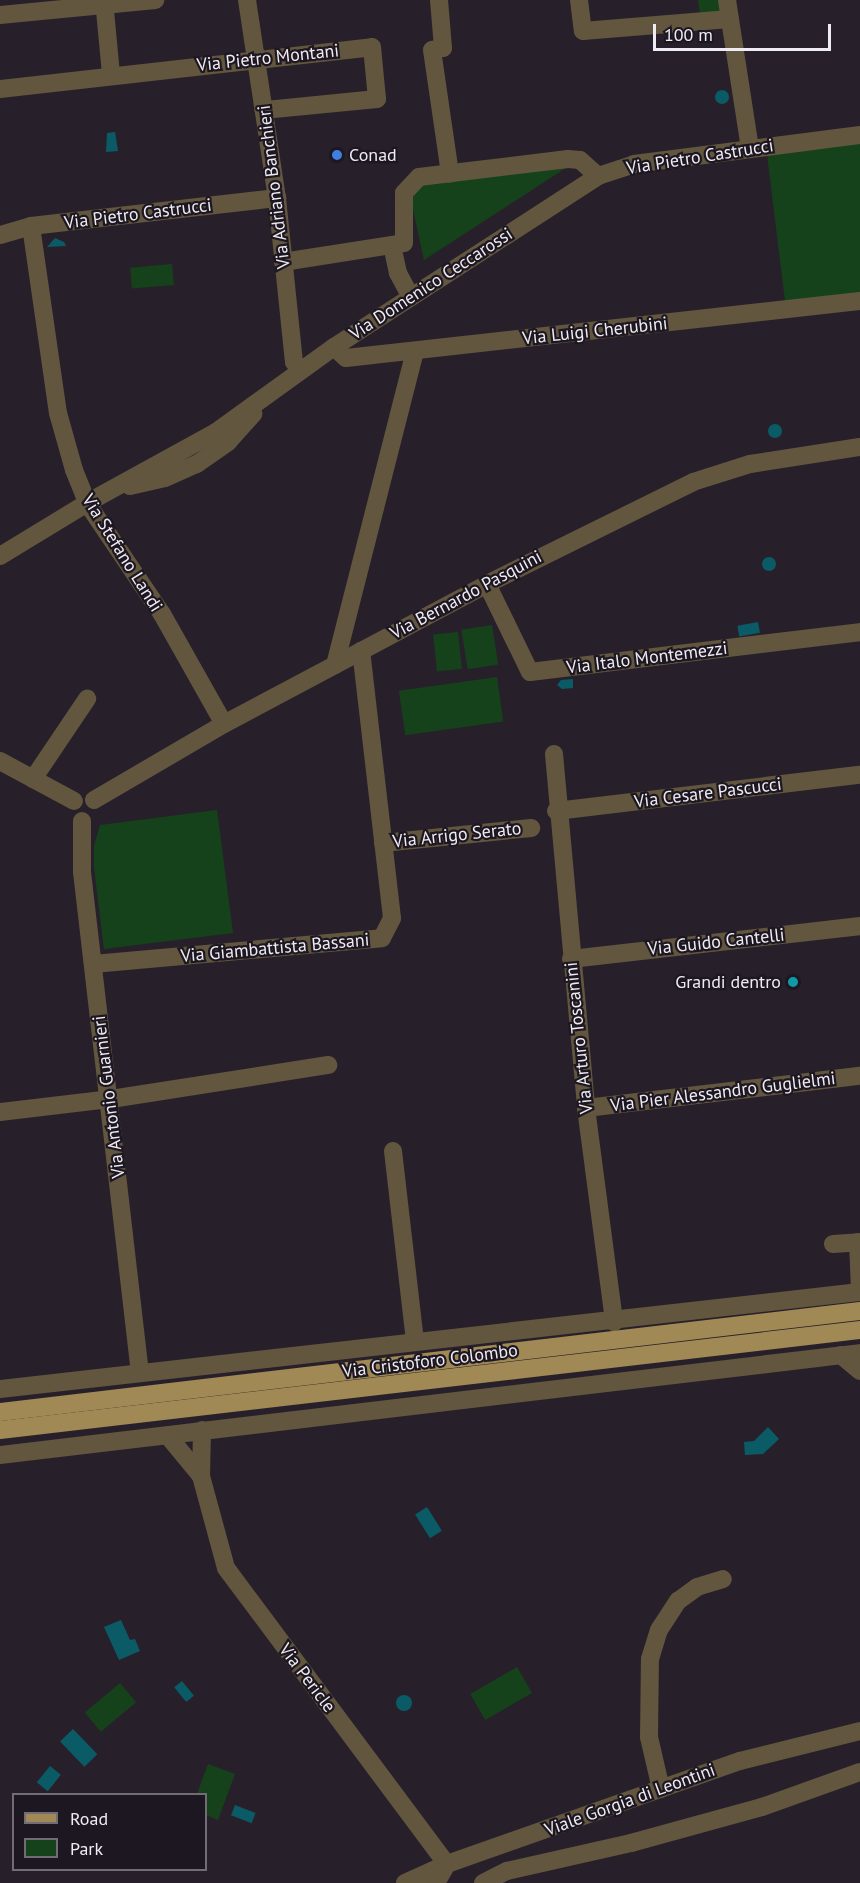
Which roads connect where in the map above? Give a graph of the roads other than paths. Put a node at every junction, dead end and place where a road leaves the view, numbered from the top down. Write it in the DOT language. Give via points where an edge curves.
graph roads {
  1 [pos="155,0"];
  2 [pos="247,0"];
  3 [pos="439,0"];
  4 [pos="579,0"];
  5 [pos="727,0"];
  6 [pos="105,2"];
  7 [pos="0,15"];
  8 [pos="730,19"];
  9 [pos="259,59"];
  10 [pos="111,74"];
  11 [pos="0,88"];
  12 [pos="264,110"];
  13 [pos="860,135"];
  14 [pos="750,148"];
  15 [pos="450,174"];
  16 [pos="598,176"];
  17 [pos="277,198"];
  18 [pos="31,226"];
  19 [pos="0,235"];
  20 [pos="392,245"];
  21 [pos="283,262"];
  22 [pos="411,297"];
  23 [pos="860,301"];
  24 [pos="334,347"];
  25 [pos="415,351"];
  26 [pos="301,371"];
  27 [pos="860,447"];
  28 [pos="87,502"];
  29 [pos="0,556"];
  30 [pos="487,584"];
  31 [pos="860,632"];
  32 [pos="361,651"];
  33 [pos="335,665"];
  34 [pos="87,699"];
  35 [pos="224,724"];
  36 [pos="554,754"];
  37 [pos="0,760"];
  38 [pos="860,775"];
  39 [pos="33,779"];
  40 [pos="94,800"];
  41 [pos="74,801"];
  42 [pos="556,811"];
  43 [pos="82,821"];
  44 [pos="531,828"];
  45 [pos="383,843"];
  46 [pos="860,926"];
  47 [pos="571,958"];
  48 [pos="93,964"];
  49 [pos="328,1065"];
  50 [pos="860,1076"];
  51 [pos="111,1099"];
  52 [pos="586,1108"];
  53 [pos="0,1112"];
  54 [pos="390,1161"];
  55 [pos="859,1242"];
  56 [pos="833,1244"];
  57 [pos="860,1290"];
  58 [pos="860,1311"];
  59 [pos="614,1322"];
  60 [pos="860,1330"];
  61 [pos="414,1342"];
  62 [pos="731,1345"];
  63 [pos="860,1353"];
  64 [pos="841,1355"];
  65 [pos="763,1365"];
  66 [pos="860,1371"];
  67 [pos="140,1373"];
  68 [pos="0,1389"];
  69 [pos="0,1412"];
  70 [pos="0,1430"];
  71 [pos="202,1430"];
  72 [pos="168,1436"];
  73 [pos="0,1455"];
  74 [pos="201,1476"];
  75 [pos="723,1579"];
  76 [pos="860,1731"];
  77 [pos="860,1772"];
  78 [pos="660,1789"];
  79 [pos="447,1864"];
  80 [pos="405,1883"];
  81 [pos="436,1883"];
  82 [pos="483,1883"];
  1 -- 6 [label="street"];
  2 -- 9 [label="street, Via Adriano Banchieri"];
  3 -- 15 [label="street" via="443,48 432,50"];
  4 -- 8 [label="street" via="583,31"];
  5 -- 8 [label="street"];
  6 -- 7 [label="street"];
  6 -- 10 [label="street"];
  8 -- 14 [label="street"];
  9 -- 10 [label="street, Via Pietro Montani"];
  9 -- 12 [label="street, Via Adriano Banchieri"];
  9 -- 12 [label="street, Via Pietro Montani" via="372,47 377,99"];
  10 -- 11 [label="street, Via Pietro Montani"];
  12 -- 17 [label="street, Via Adriano Banchieri"];
  13 -- 14 [label="street, Via Pietro Castrucci"];
  14 -- 16 [label="street, Via Pietro Castrucci" via="634,164"];
  15 -- 16 [label="street" via="568,159 580,160"];
  15 -- 20 [label="street" via="419,177 410,184 404,193 404,243"];
  16 -- 22 [label="street, Via Domenico Ceccarossi"];
  17 -- 18 [label="street, Via Pietro Castrucci"];
  17 -- 21 [label="street, Via Adriano Banchieri"];
  18 -- 19 [label="street, Via Pietro Castrucci"];
  18 -- 28 [label="street, Via Stefano Landi" via="58,413"];
  20 -- 21 [label="street"];
  20 -- 22 [label="street" via="398,273"];
  21 -- 26 [label="street, Via Adriano Banchieri" via="294,362"];
  22 -- 24 [label="street, Via Domenico Ceccarossi"];
  23 -- 25 [label="street, Via Luigi Cherubini"];
  24 -- 25 [label="street, Via Luigi Cherubini" via="346,358"];
  24 -- 26 [label="street, Via Domenico Ceccarossi"];
  25 -- 33 [label="street"];
  26 -- 28 [label="street, Via Domenico Ceccarossi" via="216,432"];
  27 -- 30 [label="street, Via Bernardo Pasquini" via="750,464 693,482"];
  28 -- 29 [label="street, Via Domenico Ceccarossi"];
  28 -- 35 [label="street, Via Stefano Landi" via="162,614"];
  30 -- 31 [label="street, Via Italo Montemezzi" via="530,672"];
  30 -- 32 [label="street, Via Bernardo Pasquini"];
  32 -- 33 [label="street, Via Bernardo Pasquini"];
  32 -- 45 [label="street, Via Giambattista Bassani"];
  33 -- 35 [label="street, Via Bernardo Pasquini"];
  34 -- 39 [label="street"];
  35 -- 40 [label="street, Via Bernardo Pasquini"];
  36 -- 42 [label="street, Via Arturo Toscanini"];
  37 -- 39 [label="street"];
  38 -- 42 [label="street, Via Cesare Pascucci"];
  39 -- 41 [label="street"];
  40 -- 41 [label="street" via="82,796"];
  40 -- 43 [label="street" via="95,816"];
  41 -- 43 [label="street" via="74,816"];
  42 -- 47 [label="street, Via Arturo Toscanini"];
  43 -- 48 [label="street, Via Antonio Guarnieri" via="81,872"];
  44 -- 45 [label="street, Via Arrigo Serato"];
  45 -- 48 [label="street, Via Giambattista Bassani" via="392,918 382,938"];
  46 -- 47 [label="street, Via Guido Cantelli"];
  47 -- 52 [label="street, Via Arturo Toscanini"];
  48 -- 51 [label="street, Via Antonio Guarnieri"];
  49 -- 51 [label="street"];
  50 -- 52 [label="street, Via Pier Alessandro Guglielmi"];
  51 -- 53 [label="street"];
  51 -- 67 [label="street, Via Antonio Guarnieri"];
  52 -- 59 [label="street, Via Arturo Toscanini"];
  54 -- 61 [label="street"];
  55 -- 56 [label="street"];
  55 -- 57 [label="street"];
  57 -- 59 [label="street, Via Cristoforo Colombo"];
  58 -- 69 [label="main road, Via Cristoforo Colombo"];
  59 -- 61 [label="street, Via Cristoforo Colombo"];
  60 -- 62 [label="main road, Via Cristoforo Colombo"];
  61 -- 67 [label="street, Via Cristoforo Colombo"];
  62 -- 65 [label="street"];
  62 -- 70 [label="main road, Via Cristoforo Colombo"];
  63 -- 64 [label="street"];
  64 -- 65 [label="street"];
  64 -- 66 [label="street"];
  65 -- 71 [label="street"];
  67 -- 68 [label="street, Via Cristoforo Colombo"];
  71 -- 72 [label="street"];
  71 -- 74 [label="street, Via Pericle"];
  72 -- 73 [label="street"];
  72 -- 74 [label="street, Via Pericle"];
  74 -- 79 [label="street, Via Pericle" via="226,1568"];
  75 -- 78 [label="street" via="697,1587 678,1601 659,1630 650,1659 649,1737"];
  76 -- 78 [label="street, Viale Gorgia di Leontini" via="740,1761"];
  77 -- 82 [label="street, Viale Gorgia di Leontini" via="762,1807 631,1843 507,1871"];
  78 -- 79 [label="street, Viale Gorgia di Leontini"];
  79 -- 80 [label="street, Viale Gorgia di Leontini"];
  79 -- 81 [label="street"];
}
